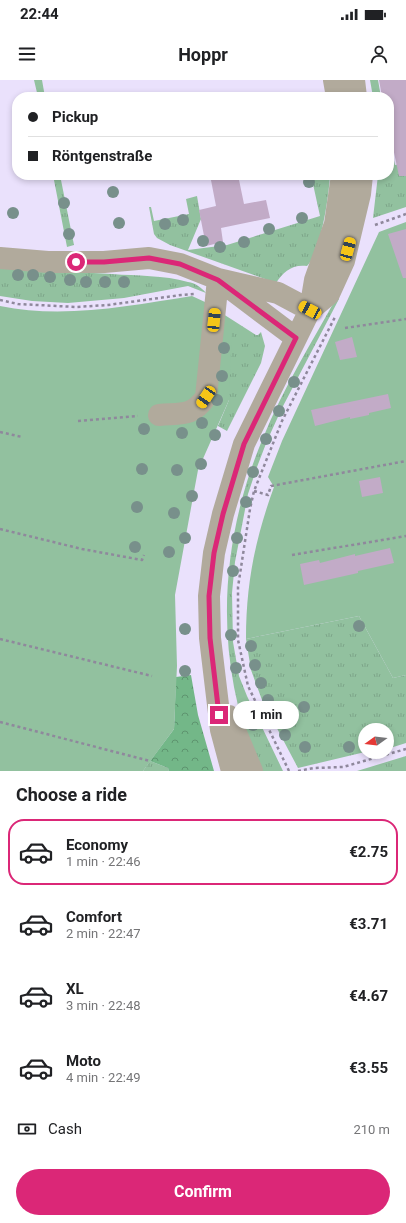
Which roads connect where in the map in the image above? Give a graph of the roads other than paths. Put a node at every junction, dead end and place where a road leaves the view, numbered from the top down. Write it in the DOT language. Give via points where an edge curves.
graph roads {
  1 [pos="334,80"];
  2 [pos="354,80"];
  3 [pos="336,92"];
  4 [pos="355,92"];
  5 [pos="341,180"];
  6 [pos="361,180"];
  7 [pos="0,258"];
  8 [pos="218,280"];
  9 [pos="310,310"];
  10 [pos="296,338"];
  11 [pos="159,415"];
  12 [pos="215,684"];
  13 [pos="232,771"];
  14 [pos="252,771"];
  1 -- 3 [label="street"];
  2 -- 4 [label="street"];
  5 -- 9 [label="street" via="335,224 315,280"];
  6 -- 9 [label="street" via="344,261 329,294"];
  7 -- 8 [label="street" via="48,262 104,262 149,258 180,264"];
  8 -- 9 [label="street" via="278,293"];
  8 -- 10 [label="street"];
  8 -- 11 [label="street" via="206,397 200,406 188,413"];
  9 -- 10 [label="street"];
  10 -- 12 [label="street" via="244,444 223,514 214,553 209,596"];
  12 -- 13 [label="street" via="221,730"];
  12 -- 14 [label="street"];
}
